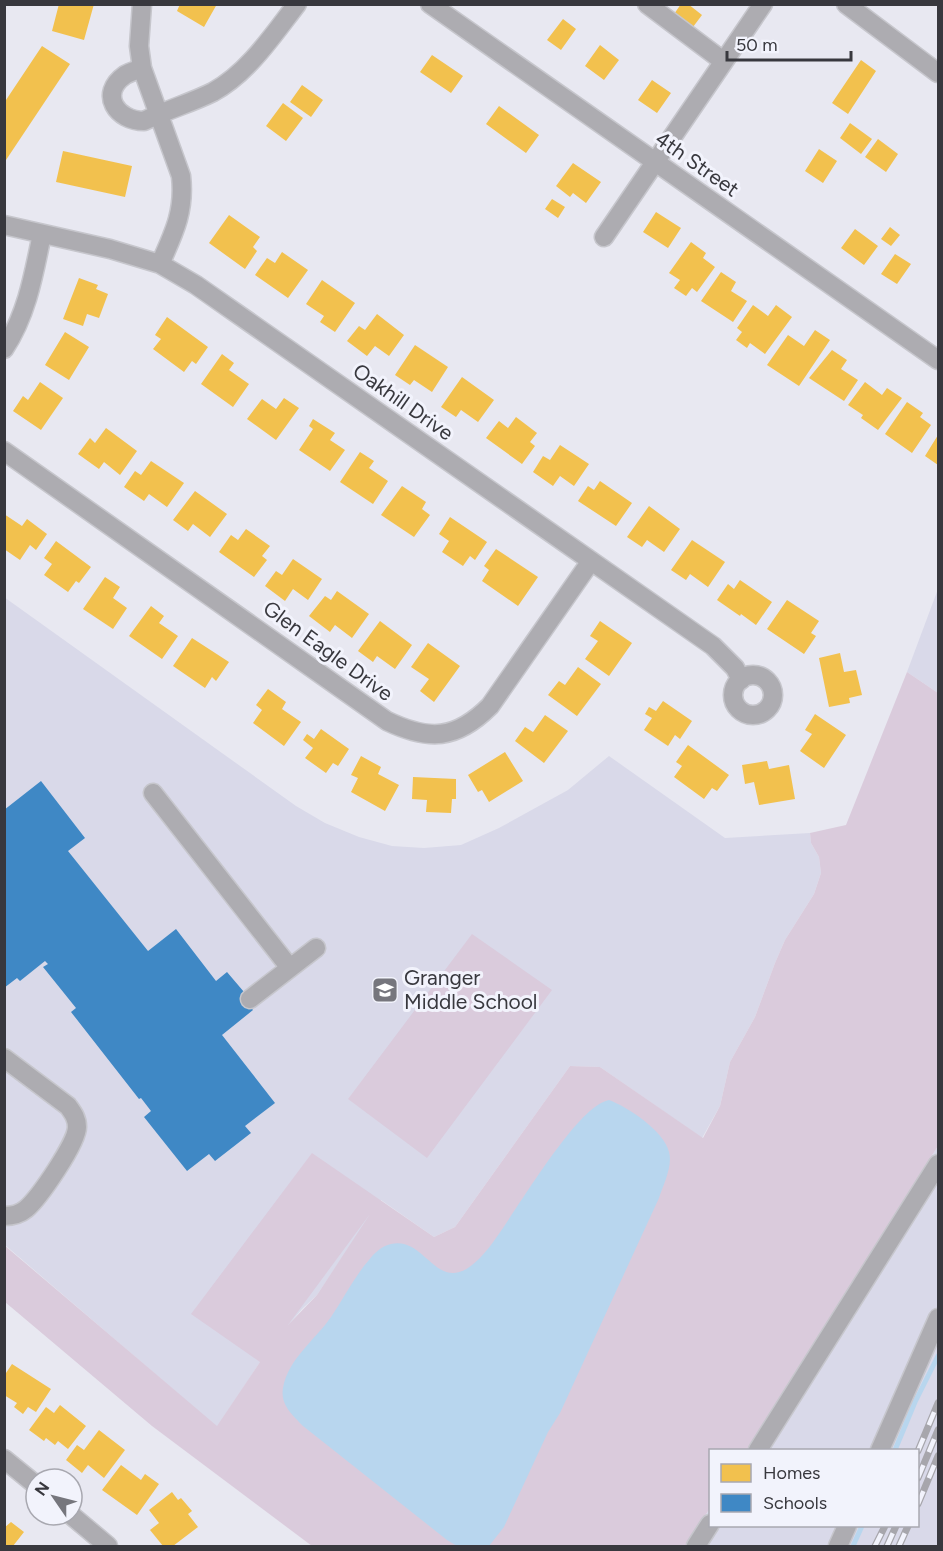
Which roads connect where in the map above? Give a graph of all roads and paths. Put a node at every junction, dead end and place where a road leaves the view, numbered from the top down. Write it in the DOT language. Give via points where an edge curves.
graph roads {
  1 [pos="142,4"];
  2 [pos="297,4"];
  3 [pos="430,4"];
  4 [pos="647,4"];
  5 [pos="763,4"];
  6 [pos="846,4"];
  7 [pos="723,61"];
  8 [pos="142,68"];
  9 [pos="939,73"];
  10 [pos="158,114"];
  11 [pos="655,161"];
  12 [pos="4,225"];
  13 [pos="42,234"];
  14 [pos="604,237"];
  15 [pos="160,264"];
  16 [pos="4,349"];
  17 [pos="939,360"];
  18 [pos="4,452"];
  19 [pos="591,561"];
  20 [pos="741,680"];
  21 [pos="153,793"];
  22 [pos="316,948"];
  23 [pos="290,968"];
  24 [pos="250,999"];
  25 [pos="4,1058"];
  26 [pos="939,1164"];
  27 [pos="4,1216"];
  28 [pos="939,1318"];
  29 [pos="759,1449"];
  30 [pos="880,1449"];
  31 [pos="4,1459"];
  32 [pos="24,1475"];
  33 [pos="84,1526"];
  34 [pos="709,1527"];
  35 [pos="847,1527"];
  36 [pos="108,1546"];
  37 [pos="696,1546"];
  38 [pos="838,1546"];
  1 -- 8 [label="street"];
  2 -- 10 [label="street" via="237,74 214,91"];
  3 -- 11 [label="street, 4th Street"];
  4 -- 7 [label="street"];
  5 -- 7 [label="street"];
  6 -- 9 [label="street"];
  7 -- 11 [label="street"];
  8 -- 10 [label="street"];
  8 -- 10 [label="street" via="119,81 111,94 112,103 124,117 134,121"];
  10 -- 15 [label="street" via="181,176 183,193 176,228"];
  11 -- 14 [label="street"];
  11 -- 17 [label="street, 4th Street"];
  12 -- 13 [label="street, Oakhill Drive"];
  13 -- 15 [label="street, Oakhill Drive"];
  13 -- 16 [label="street" via="31,286"];
  15 -- 19 [label="street, Oakhill Drive" via="218,299"];
  18 -- 19 [label="street, Glen Eagle Drive" via="387,721 419,734 449,732 476,719 490,706"];
  19 -- 20 [label="street, Oakhill Drive" via="713,646"];
  21 -- 23 [label="street"];
  22 -- 23 [label="street"];
  23 -- 24 [label="street"];
  25 -- 27 [label="street" via="68,1106 77,1129 70,1150 26,1210"];
  26 -- 29 [label="street"];
  28 -- 30 [label="street"];
  31 -- 32 [label="street"];
  33 -- 36 [label="street"];
  34 -- 37 [label="street"];
  35 -- 38 [label="street"];
}
